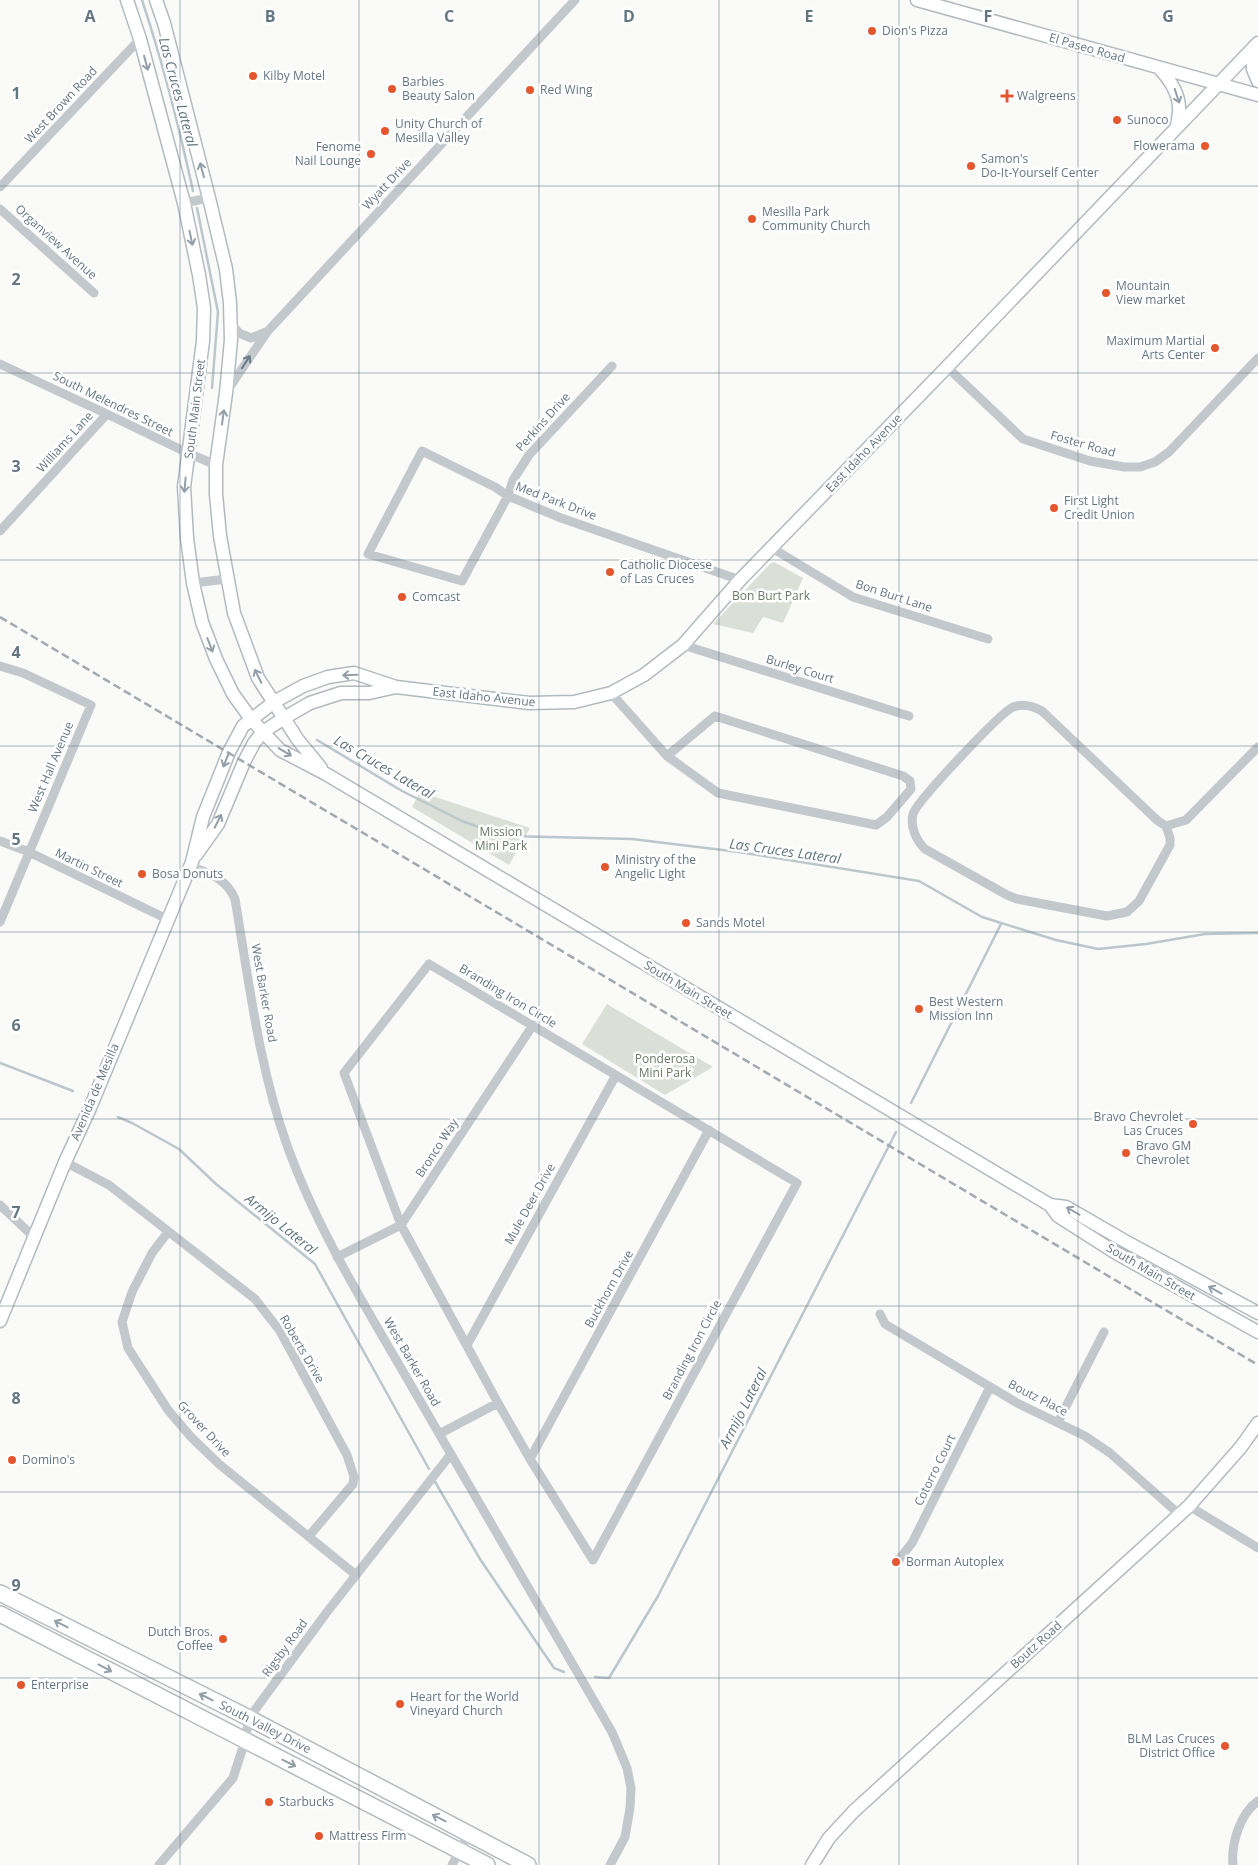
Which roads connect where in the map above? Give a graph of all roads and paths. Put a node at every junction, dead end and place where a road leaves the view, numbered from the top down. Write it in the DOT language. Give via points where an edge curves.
graph roads {
  1 [pos="127,0"];
  2 [pos="156,0"];
  3 [pos="576,0"];
  4 [pos="916,0"];
  5 [pos="933,2"];
  6 [pos="140,39"];
  7 [pos="1255,46"];
  8 [pos="1160,69"];
  9 [pos="1258,81"];
  10 [pos="1218,85"];
  11 [pos="1258,95"];
  12 [pos="1177,127"];
  13 [pos="0,187"];
  14 [pos="209,198"];
  15 [pos="184,203"];
  16 [pos="0,209"];
  17 [pos="94,293"];
  18 [pos="231,323"];
  19 [pos="267,332"];
  20 [pos="1258,358"];
  21 [pos="612,366"];
  22 [pos="1,367"];
  23 [pos="947,368"];
  24 [pos="226,393"];
  25 [pos="107,414"];
  26 [pos="190,454"];
  27 [pos="216,465"];
  28 [pos="508,496"];
  29 [pos="0,531"];
  30 [pos="772,548"];
  31 [pos="227,579"];
  32 [pos="740,580"];
  33 [pos="462,581"];
  34 [pos="193,583"];
  35 [pos="988,639"];
  36 [pos="683,646"];
  37 [pos="0,666"];
  38 [pos="396,687"];
  39 [pos="611,693"];
  40 [pos="274,702"];
  41 [pos="909,716"];
  42 [pos="284,718"];
  43 [pos="252,719"];
  44 [pos="263,732"];
  45 [pos="1258,747"];
  46 [pos="668,756"];
  47 [pos="326,774"];
  48 [pos="1166,826"];
  49 [pos="0,841"];
  50 [pos="29,852"];
  51 [pos="191,864"];
  52 [pos="167,919"];
  53 [pos="0,922"];
  54 [pos="533,1025"];
  55 [pos="616,1075"];
  56 [pos="710,1130"];
  57 [pos="65,1162"];
  58 [pos="0,1205"];
  59 [pos="1050,1206"];
  60 [pos="402,1225"];
  61 [pos="168,1232"];
  62 [pos="35,1238"];
  63 [pos="337,1257"];
  64 [pos="1258,1313"];
  65 [pos="880,1314"];
  66 [pos="0,1321"];
  67 [pos="1104,1332"];
  68 [pos="1258,1332"];
  69 [pos="467,1345"];
  70 [pos="990,1387"];
  71 [pos="498,1403"];
  72 [pos="1058,1422"];
  73 [pos="1258,1423"];
  74 [pos="439,1434"];
  75 [pos="451,1454"];
  76 [pos="530,1459"];
  77 [pos="1184,1511"];
  78 [pos="310,1536"];
  79 [pos="1258,1548"];
  80 [pos="897,1562"];
  81 [pos="356,1575"];
  82 [pos="0,1592"];
  83 [pos="0,1614"];
  84 [pos="250,1718"];
  85 [pos="245,1741"];
  86 [pos="1258,1801"];
  87 [pos="468,1833"];
  88 [pos="460,1851"];
  89 [pos="159,1865"];
  90 [pos="452,1865"];
  91 [pos="487,1865"];
  92 [pos="528,1865"];
  93 [pos="610,1865"];
  94 [pos="812,1865"];
  95 [pos="1232,1865"];
  1 -- 6 [label="main road, South Main Street"];
  14 -- 2 [label="main road, South Main Street, one-way"];
  3 -- 19 [label="street, Wyatt Drive"];
  4 -- 5 [label="main road, El Paseo Road"];
  5 -- 8 [label="main road, El Paseo Road"];
  6 -- 13 [label="street, West Brown Road"];
  6 -- 15 [label="main road, South Main Street, one-way"];
  7 -- 9 [label="main road" via="1253,69"];
  7 -- 10 [label="main road, East Idaho Avenue"];
  8 -- 10 [label="main road, El Paseo Road"];
  8 -- 12 [label="main road, one-way" via="1178,98"];
  10 -- 11 [label="main road, El Paseo Road"];
  10 -- 12 [label="main road, East Idaho Avenue"];
  12 -- 23 [label="main road, East Idaho Avenue"];
  14 -- 15 [label="street"];
  14 -- 18 [label="main road, South Main Street" via="226,269"];
  15 -- 26 [label="main road, South Main Street, one-way" via="204,308"];
  16 -- 17 [label="street, Organview Avenue"];
  18 -- 19 [label="street" via="239,333 251,338"];
  18 -- 24 [label="main road, South Main Street"];
  24 -- 19 [label="street, Wyatt Drive, one-way"];
  20 -- 23 [label="street, Foster Road" via="1169,452 1140,467 1090,460 1023,439"];
  21 -- 28 [label="street, Perkins Drive" via="529,455 513,480"];
  22 -- 25 [label="street, South Melendres Street"];
  23 -- 30 [label="main road, East Idaho Avenue"];
  27 -- 24 [label="main road, South Main Street, one-way"];
  25 -- 26 [label="street, South Melendres Street"];
  25 -- 29 [label="street, Williams Lane"];
  26 -- 27 [label="street, South Melendres Street"];
  26 -- 34 [label="main road, South Main Street, one-way" via="184,487"];
  27 -- 31 [label="main road, South Main Street" via="220,536"];
  28 -- 32 [label="street, Med Park Drive" via="561,518"];
  28 -- 33 [label="street, Perkins Drive"];
  28 -- 33 [label="street, Med Park Drive" via="422,451 368,554"];
  30 -- 32 [label="main road, East Idaho Avenue"];
  30 -- 35 [label="street, Bon Burt Lane" via="853,597"];
  31 -- 34 [label="street"];
  40 -- 31 [label="main road, South Main Street, one-way" via="258,678 246,647"];
  32 -- 36 [label="main road, East Idaho Avenue"];
  34 -- 43 [label="main road, South Main Street, one-way" via="202,622 216,659 233,694"];
  36 -- 39 [label="main road, East Idaho Avenue" via="644,675"];
  36 -- 41 [label="street, Burley Court"];
  37 -- 50 [label="street, West Hall Avenue" via="23,673 91,705"];
  38 -- 39 [label="main road, East Idaho Avenue" via="529,703 574,702"];
  38 -- 40 [label="main road, East Idaho Avenue, one-way" via="354,673 328,677 303,686"];
  38 -- 42 [label="main road, East Idaho Avenue" via="369,693 341,693 310,703"];
  39 -- 46 [label="street"];
  40 -- 42 [label="main road, South Main Street"];
  40 -- 43 [label="main road, Avenida de Mesilla"];
  42 -- 44 [label="main road, Avenida de Mesilla"];
  42 -- 47 [label="main road, South Main Street"];
  43 -- 44 [label="main road, South Main Street"];
  43 -- 51 [label="main road, Avenida de Mesilla, one-way" via="240,731 229,752 203,817"];
  44 -- 47 [label="main road, South Main Street, one-way" via="280,750"];
  51 -- 44 [label="main road, Avenida de Mesilla, one-way" via="218,824 244,762"];
  45 -- 48 [label="street" via="1186,820"];
  46 -- 46 [label="street" via="715,716 903,776 910,781 911,789 876,826 718,793"];
  47 -- 59 [label="main road, South Main Street"];
  48 -- 48 [label="street" via="1042,711 1021,705 997,720 941,778 920,802 912,823 918,842 925,849 1007,895 1107,916 1127,912 1140,900 1170,845"];
  49 -- 50 [label="street, Martin Street"];
  50 -- 52 [label="street, Martin Street"];
  50 -- 53 [label="street, West Hall Avenue"];
  51 -- 52 [label="main road, Avenida de Mesilla"];
  51 -- 63 [label="street, West Barker Road" via="224,881 235,899 250,994 274,1104 301,1182"];
  52 -- 57 [label="main road, Avenida de Mesilla"];
  54 -- 55 [label="street, Branding Iron Circle"];
  54 -- 60 [label="street, Bronco Way"];
  54 -- 60 [label="street, Branding Iron Circle" via="429,964 344,1073"];
  55 -- 56 [label="street, Branding Iron Circle"];
  55 -- 69 [label="street, Mule Deer Drive"];
  56 -- 76 [label="street, Buckhorn Drive"];
  56 -- 76 [label="street, Branding Iron Circle" via="796,1183 593,1560"];
  57 -- 61 [label="street, Roberts Drive" via="109,1185"];
  57 -- 62 [label="main road, Avenida de Mesilla"];
  58 -- 62 [label="street"];
  64 -- 59 [label="main road, South Main Street, one-way" via="1066,1207"];
  59 -- 68 [label="main road, South Main Street" via="1058,1216 1116,1253"];
  60 -- 63 [label="street"];
  60 -- 69 [label="street, Branding Iron Circle"];
  61 -- 78 [label="street, Roberts Drive" via="255,1299 280,1332 347,1455 353,1484"];
  61 -- 78 [label="street, Grover Drive" via="152,1253 132,1292 122,1322 128,1348 168,1410 191,1437 219,1464"];
  62 -- 66 [label="main road, Avenida de Mesilla"];
  63 -- 74 [label="street, West Barker Road"];
  65 -- 70 [label="street, Boutz Place" via="885,1324"];
  67 -- 72 [label="street"];
  69 -- 71 [label="street, Branding Iron Circle"];
  70 -- 72 [label="street, Boutz Place"];
  70 -- 80 [label="street, Cotorro Court" via="912,1543"];
  71 -- 74 [label="street"];
  71 -- 76 [label="street, Branding Iron Circle"];
  72 -- 77 [label="street, Boutz Place" via="1110,1453"];
  73 -- 77 [label="main road, Boutz Road"];
  74 -- 75 [label="street, West Barker Road"];
  75 -- 81 [label="street, Rigsby Road"];
  75 -- 93 [label="street, West Barker Road" via="612,1732 627,1768 631,1788 625,1837"];
  77 -- 79 [label="street, Boutz Place"];
  77 -- 94 [label="main road, Boutz Road" via="854,1811 829,1838"];
  78 -- 81 [label="street, Grover Drive"];
  81 -- 84 [label="street, Rigsby Road"];
  84 -- 82 [label="main road, South Valley Drive, one-way"];
  83 -- 85 [label="main road, South Valley Drive, one-way"];
  84 -- 85 [label="street, Rigsby Road"];
  87 -- 84 [label="main road, South Valley Drive, one-way"];
  85 -- 88 [label="main road, South Valley Drive, one-way"];
  85 -- 89 [label="street, Rigsby Road" via="233,1778"];
  86 -- 95 [label="street" via="1240,1822"];
  87 -- 88 [label="street"];
  87 -- 92 [label="main road, South Valley Drive"];
  88 -- 90 [label="street"];
  88 -- 91 [label="main road, South Valley Drive"];
}
